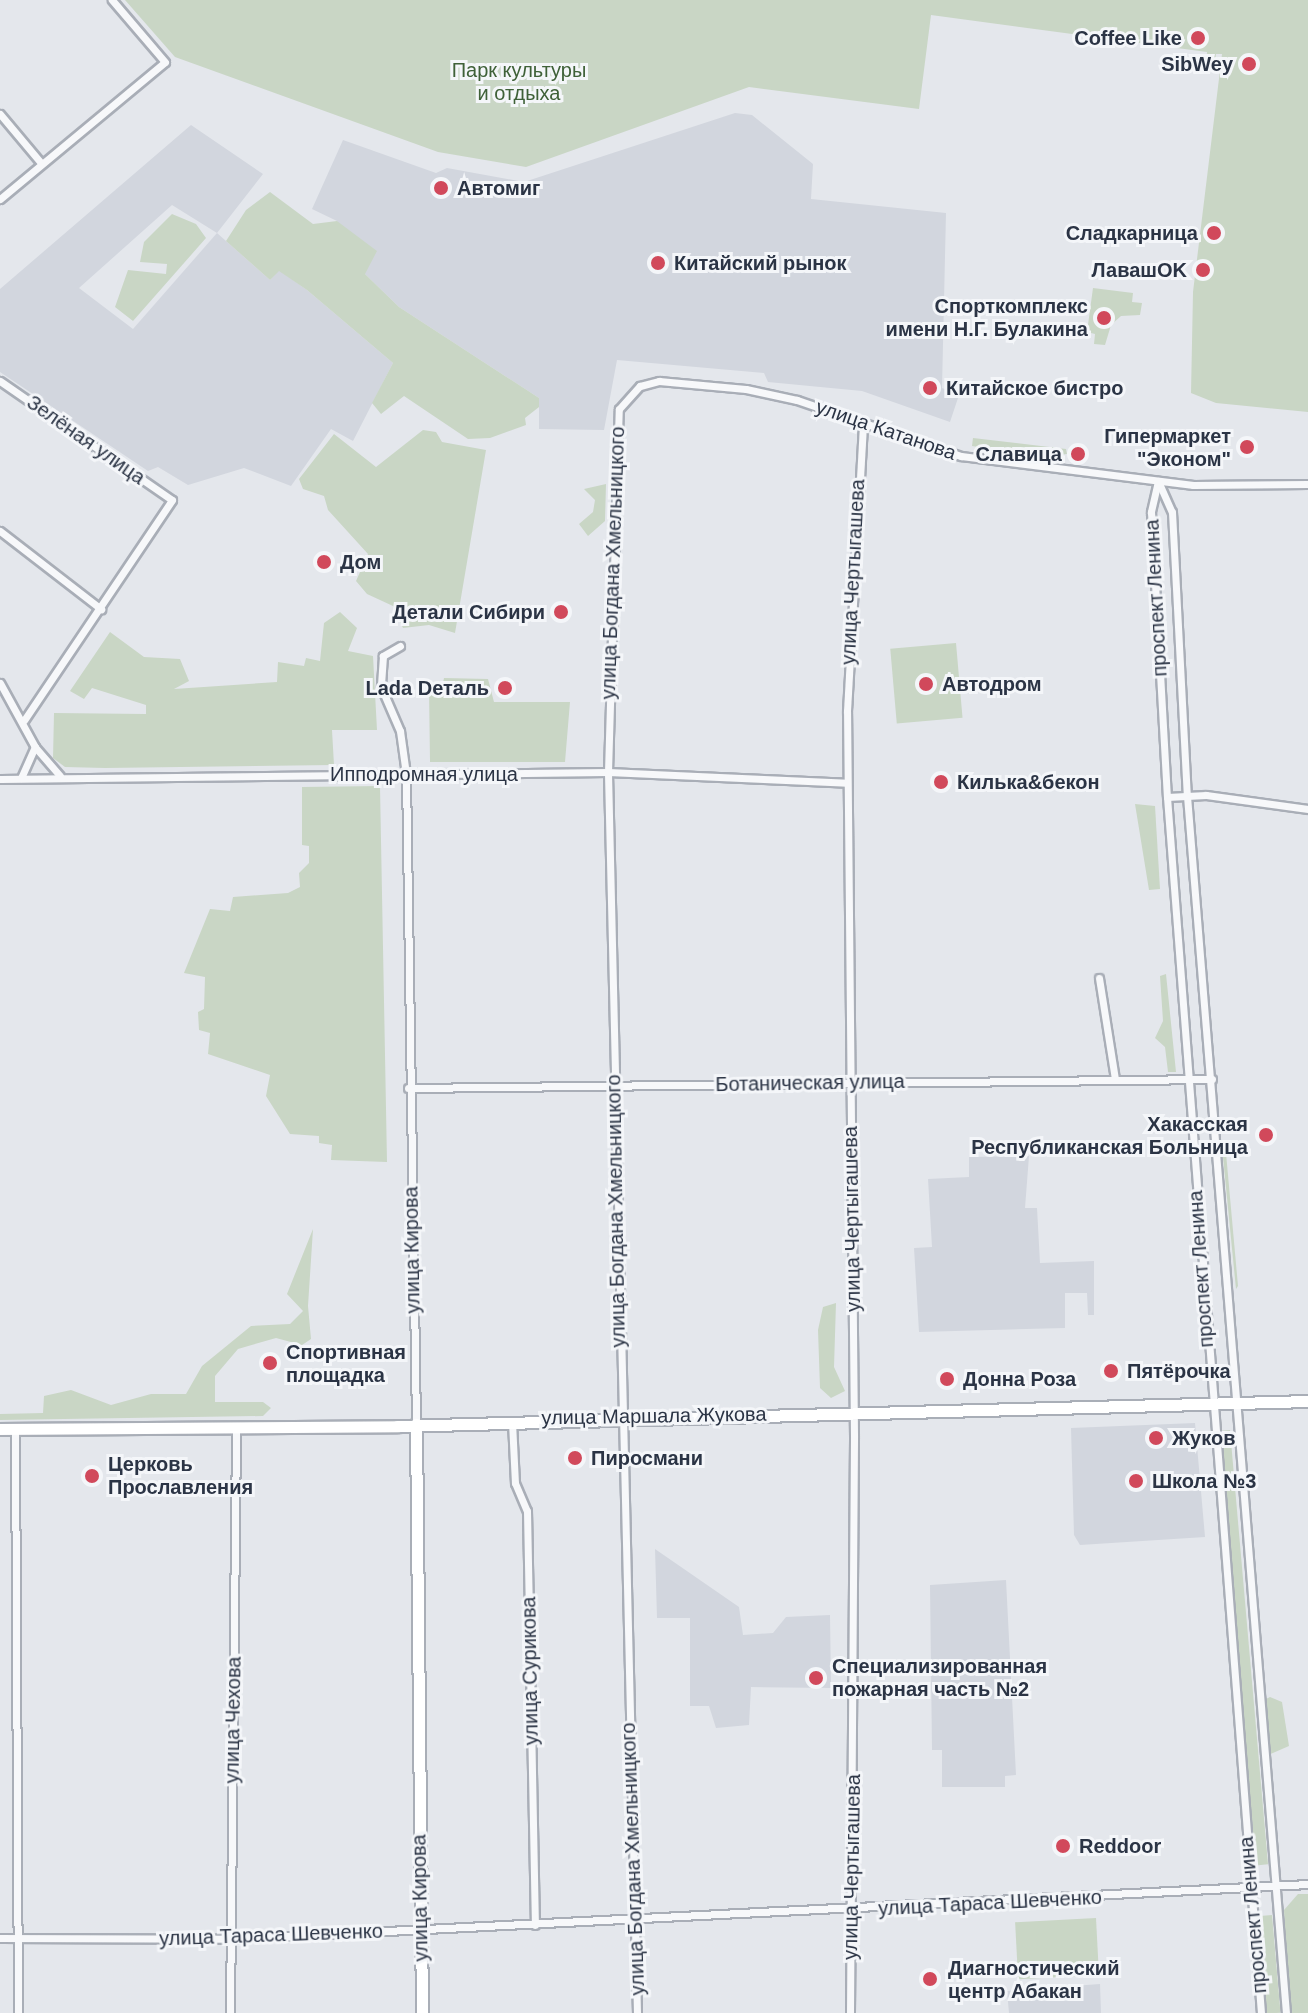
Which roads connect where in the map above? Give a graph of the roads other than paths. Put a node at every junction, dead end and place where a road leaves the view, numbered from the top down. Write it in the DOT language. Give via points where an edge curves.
graph roads {
  1 [pos="112,0"];
  2 [pos="0,114"];
  3 [pos="41,163"];
  4 [pos="0,199"];
  5 [pos="0,381"];
  6 [pos="619,409"];
  7 [pos="863,426"];
  8 [pos="1158,481"];
  9 [pos="1308,484"];
  10 [pos="0,531"];
  11 [pos="101,609"];
  12 [pos="400,646"];
  13 [pos="0,683"];
  14 [pos="24,720"];
  15 [pos="35,747"];
  16 [pos="608,772"];
  17 [pos="406,774"];
  18 [pos="60,776"];
  19 [pos="21,778"];
  20 [pos="0,779"];
  21 [pos="847,783"];
  22 [pos="1187,796"];
  23 [pos="1167,797"];
  24 [pos="1308,809"];
  25 [pos="1099,978"];
  26 [pos="1115,1079"];
  27 [pos="1189,1079"];
  28 [pos="1212,1079"];
  29 [pos="851,1083"];
  30 [pos="613,1085"];
  31 [pos="408,1088"];
  32 [pos="1308,1401"];
  33 [pos="1210,1405"];
  34 [pos="1236,1405"];
  35 [pos="853,1413"];
  36 [pos="621,1417"];
  37 [pos="512,1420"];
  38 [pos="416,1424"];
  39 [pos="236,1428"];
  40 [pos="0,1429"];
  41 [pos="15,1429"];
  42 [pos="1308,1884"];
  43 [pos="1277,1886"];
  44 [pos="1251,1887"];
  45 [pos="851,1910"];
  46 [pos="635,1921"];
  47 [pos="535,1925"];
  48 [pos="420,1930"];
  49 [pos="0,1938"];
  50 [pos="17,1938"];
  51 [pos="230,1939"];
  52 [pos="18,2013"];
  53 [pos="230,2013"];
  54 [pos="422,2013"];
  55 [pos="637,2013"];
  56 [pos="850,2013"];
  57 [pos="1261,2013"];
  58 [pos="1286,2013"];
  1 -- 3 [label="street" via="165,62"];
  2 -- 3 [label="street"];
  3 -- 4 [label="street"];
  5 -- 11 [label="street, Зелёная улица" via="172,500"];
  6 -- 7 [label="street, улица Катанова" via="640,386 659,381 797,400"];
  6 -- 16 [label="street, улица Богдана Хмельницкого"];
  7 -- 8 [label="street, улица Катанова" via="961,456"];
  7 -- 21 [label="street, улица Чертыгашева" via="852,568"];
  8 -- 9 [label="street, улица Катанова"];
  8 -- 22 [label="street, проспект Ленина" via="1172,512"];
  8 -- 23 [label="street, проспект Ленина" via="1151,512"];
  10 -- 11 [label="street"];
  11 -- 14 [label="street"];
  12 -- 17 [label="street, улица Кирова" via="383,656 381,687 400,731"];
  13 -- 14 [label="street"];
  14 -- 15 [label="street"];
  15 -- 18 [label="street"];
  15 -- 19 [label="street"];
  16 -- 17 [label="street, Ипподромная улица"];
  16 -- 21 [label="street, Ипподромная улица"];
  16 -- 30 [label="street, улица Богдана Хмельницкого"];
  17 -- 18 [label="street, Ипподромная улица"];
  17 -- 31 [label="street, улица Кирова"];
  18 -- 19 [label="street, Ипподромная улица"];
  19 -- 20 [label="street, Ипподромная улица"];
  21 -- 29 [label="street, улица Чертыгашева"];
  22 -- 23 [label="street"];
  22 -- 24 [label="street"];
  22 -- 28 [label="street, проспект Ленина"];
  23 -- 27 [label="street, проспект Ленина"];
  25 -- 26 [label="street"];
  26 -- 27 [label="street, Ботаническая улица"];
  26 -- 29 [label="street, Ботаническая улица"];
  27 -- 28 [label="street, Ботаническая улица"];
  27 -- 33 [label="street, проспект Ленина"];
  28 -- 34 [label="street, проспект Ленина"];
  29 -- 30 [label="street, Ботаническая улица"];
  29 -- 35 [label="street, улица Чертыгашева"];
  30 -- 31 [label="street, Ботаническая улица"];
  30 -- 36 [label="street, улица Богдана Хмельницкого"];
  31 -- 38 [label="street, улица Кирова"];
  32 -- 34 [label="main road, улица Маршала Жукова"];
  33 -- 34 [label="main road, улица Маршала Жукова"];
  33 -- 35 [label="main road, улица Маршала Жукова"];
  33 -- 44 [label="street, проспект Ленина"];
  34 -- 43 [label="street, проспект Ленина"];
  35 -- 36 [label="main road, улица Маршала Жукова"];
  35 -- 45 [label="street, улица Чертыгашева"];
  36 -- 37 [label="main road, улица Маршала Жукова"];
  36 -- 46 [label="street, улица Богдана Хмельницкого"];
  37 -- 38 [label="main road, улица Маршала Жукова"];
  37 -- 47 [label="street, улица Сурикова" via="515,1483 527,1511"];
  38 -- 39 [label="main road, улица Маршала Жукова"];
  38 -- 48 [label="main road, улица Кирова"];
  39 -- 41 [label="main road, улица Маршала Жукова"];
  39 -- 51 [label="street, улица Чехова"];
  40 -- 41 [label="main road, улица Маршала Жукова"];
  41 -- 50 [label="street"];
  42 -- 43 [label="street, улица Тараса Шевченко"];
  43 -- 44 [label="street, улица Тараса Шевченко"];
  43 -- 58 [label="street, проспект Ленина"];
  44 -- 45 [label="street, улица Тараса Шевченко"];
  44 -- 57 [label="street, проспект Ленина"];
  45 -- 46 [label="street, улица Тараса Шевченко"];
  45 -- 56 [label="street, улица Чертыгашева"];
  46 -- 47 [label="street, улица Тараса Шевченко"];
  46 -- 55 [label="street, улица Богдана Хмельницкого"];
  47 -- 48 [label="street, улица Тараса Шевченко"];
  48 -- 51 [label="street, улица Тараса Шевченко"];
  48 -- 54 [label="main road, улица Кирова"];
  49 -- 50 [label="street, улица Тараса Шевченко"];
  50 -- 51 [label="street, улица Тараса Шевченко"];
  50 -- 52 [label="street"];
  51 -- 53 [label="street, улица Чехова"];
}
